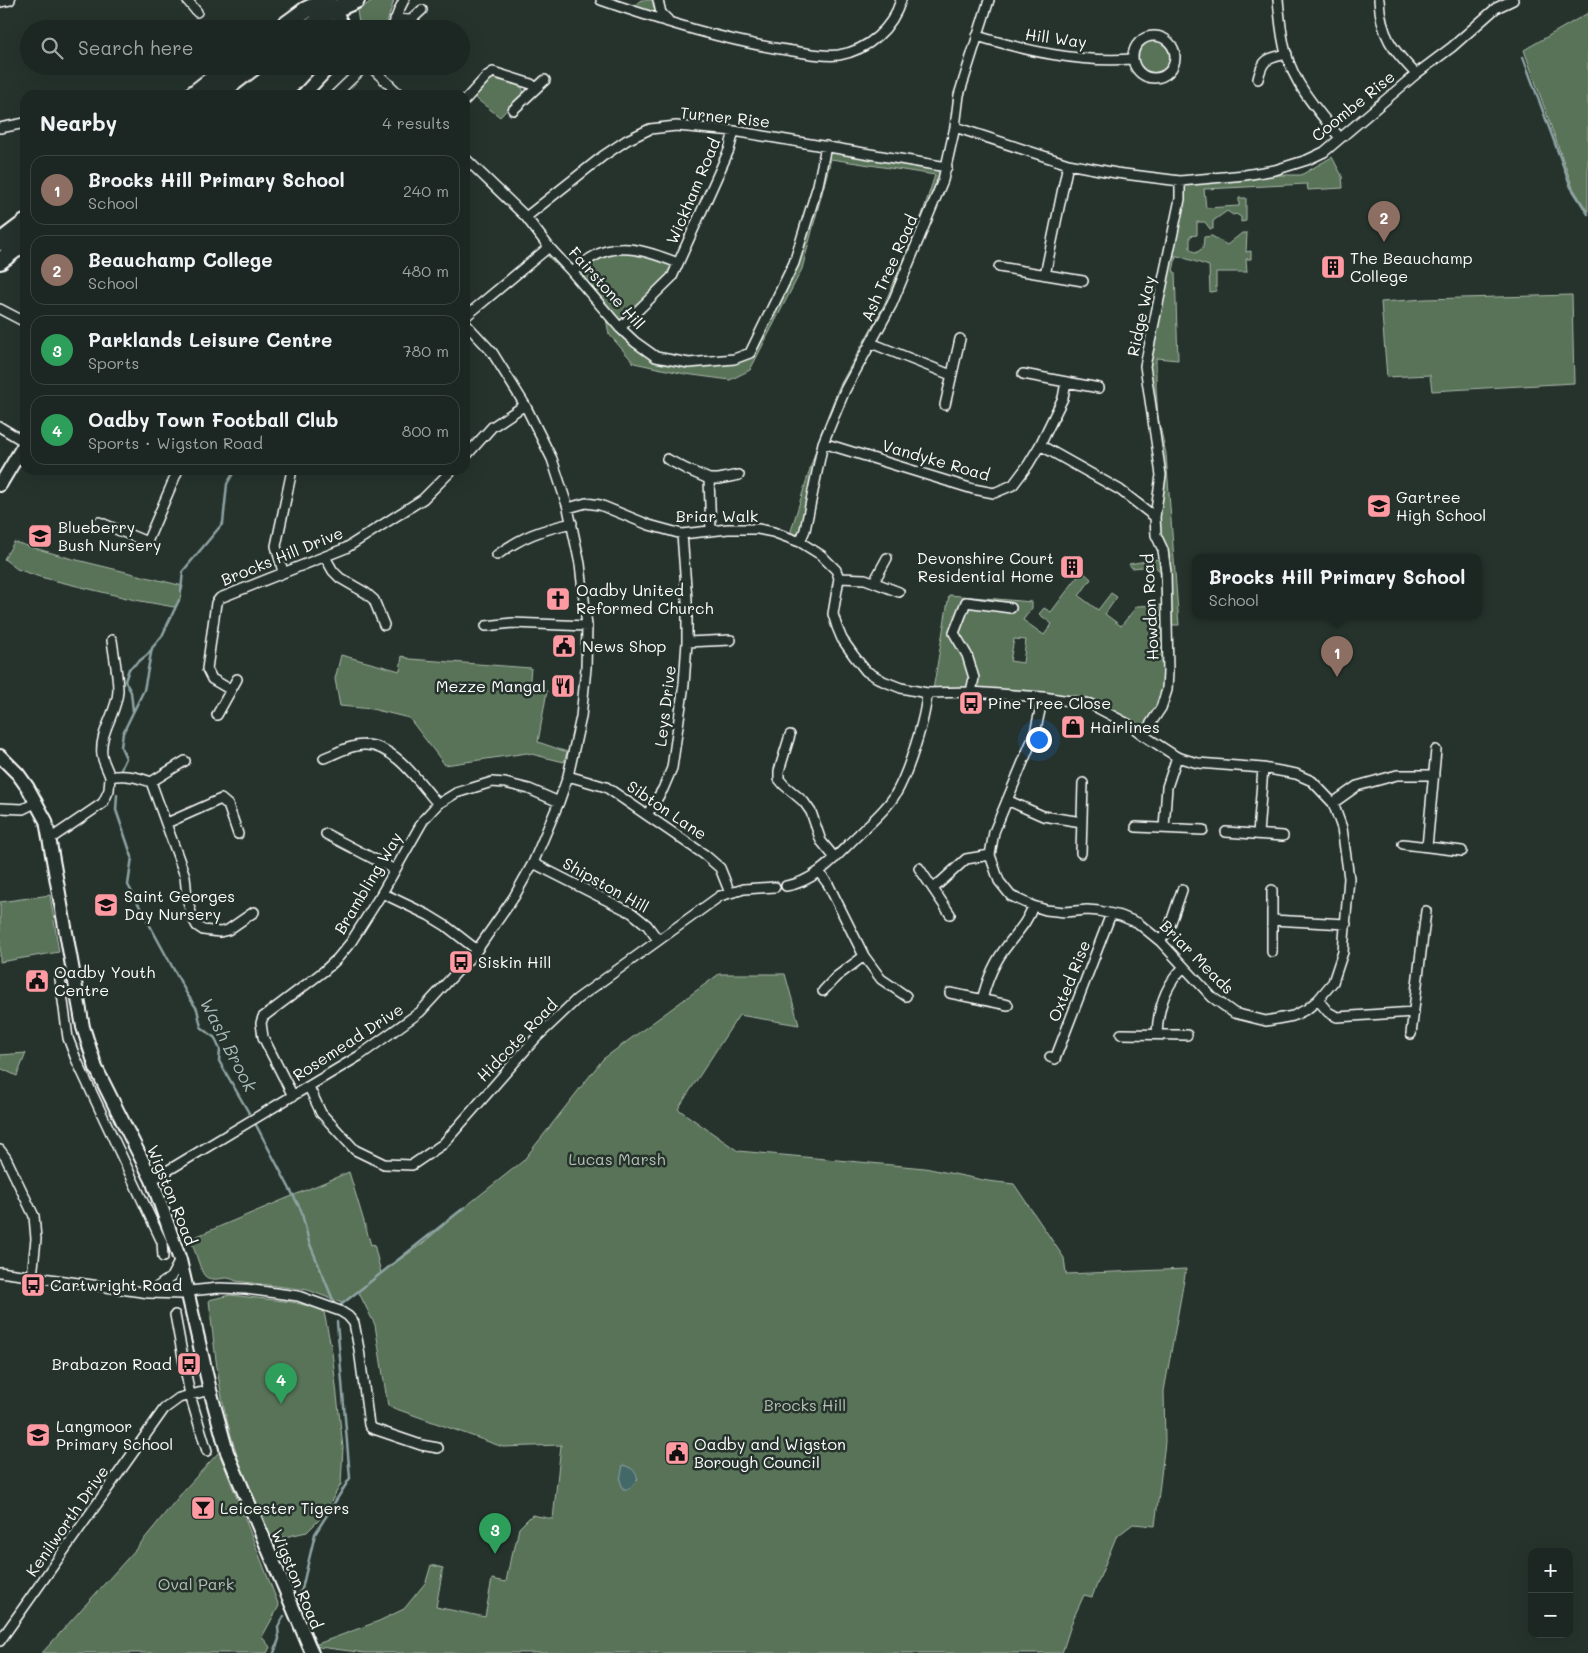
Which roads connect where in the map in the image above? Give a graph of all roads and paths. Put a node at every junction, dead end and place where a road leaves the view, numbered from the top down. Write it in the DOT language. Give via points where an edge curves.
graph roads {
  1 [pos="10,0"];
  2 [pos="187,0"];
  3 [pos="356,0"];
  4 [pos="404,0"];
  5 [pos="601,0"];
  6 [pos="626,0"];
  7 [pos="658,0"];
  8 [pos="902,0"];
  9 [pos="989,0"];
  10 [pos="1278,0"];
  11 [pos="1379,0"];
  12 [pos="1513,0"];
  13 [pos="0,2"];
  14 [pos="332,3"];
  15 [pos="615,5"];
  16 [pos="422,10"];
  17 [pos="197,12"];
  18 [pos="395,19"];
  19 [pos="292,20"];
  20 [pos="306,20"];
  21 [pos="316,20"];
  22 [pos="340,20"];
  23 [pos="668,21"];
  24 [pos="977,36"];
  25 [pos="1286,54"];
  26 [pos="1132,59"];
  27 [pos="1416,74"];
  28 [pos="218,75"];
  29 [pos="243,75"];
  30 [pos="322,75"];
  31 [pos="356,75"];
  32 [pos="379,75"];
  33 [pos="1258,79"];
  34 [pos="545,80"];
  35 [pos="536,88"];
  36 [pos="198,90"];
  37 [pos="224,90"];
  38 [pos="308,90"];
  39 [pos="340,90"];
  40 [pos="395,90"];
  41 [pos="470,95"];
  42 [pos="513,110"];
  43 [pos="20,124"];
  44 [pos="955,127"];
  45 [pos="0,128"];
  46 [pos="734,131"];
  47 [pos="1340,138"];
  48 [pos="826,146"];
  49 [pos="470,163"];
  50 [pos="1068,164"];
  51 [pos="947,167"];
  52 [pos="1180,181"];
  53 [pos="526,217"];
  54 [pos="20,227"];
  55 [pos="0,242"];
  56 [pos="20,246"];
  57 [pos="549,247"];
  58 [pos="0,261"];
  59 [pos="678,262"];
  60 [pos="998,268"];
  61 [pos="572,272"];
  62 [pos="1045,274"];
  63 [pos="1083,281"];
  64 [pos="0,309"];
  65 [pos="470,314"];
  66 [pos="20,319"];
  67 [pos="620,328"];
  68 [pos="470,329"];
  69 [pos="960,339"];
  70 [pos="871,343"];
  71 [pos="1023,374"];
  72 [pos="951,375"];
  73 [pos="1066,382"];
  74 [pos="1099,388"];
  75 [pos="524,405"];
  76 [pos="945,405"];
  77 [pos="0,427"];
  78 [pos="20,439"];
  79 [pos="823,443"];
  80 [pos="1040,445"];
  81 [pos="20,451"];
  82 [pos="470,451"];
  83 [pos="667,459"];
  84 [pos="176,475"];
  85 [pos="291,475"];
  86 [pos="447,475"];
  87 [pos="739,475"];
  88 [pos="709,479"];
  89 [pos="0,485"];
  90 [pos="568,508"];
  91 [pos="1154,517"];
  92 [pos="99,522"];
  93 [pos="572,523"];
  94 [pos="711,531"];
  95 [pos="682,534"];
  96 [pos="800,542"];
  97 [pos="497,554"];
  98 [pos="325,557"];
  99 [pos="887,558"];
  100 [pos="283,572"];
  101 [pos="839,578"];
  102 [pos="874,582"];
  103 [pos="899,592"];
  104 [pos="1011,608"];
  105 [pos="384,625"];
  106 [pos="486,626"];
  107 [pos="587,626"];
  108 [pos="112,640"];
  109 [pos="730,640"];
  110 [pos="688,642"];
  111 [pos="237,679"];
  112 [pos="231,690"];
  113 [pos="970,692"];
  114 [pos="927,693"];
  115 [pos="1042,697"];
  116 [pos="218,715"];
  117 [pos="790,735"];
  118 [pos="1143,736"];
  119 [pos="1436,750"];
  120 [pos="0,756"];
  121 [pos="1177,756"];
  122 [pos="324,758"];
  123 [pos="185,761"];
  124 [pos="1263,768"];
  125 [pos="1434,775"];
  126 [pos="568,776"];
  127 [pos="110,777"];
  128 [pos="151,782"];
  129 [pos="1083,784"];
  130 [pos="1008,800"];
  131 [pos="37,802"];
  132 [pos="559,802"];
  133 [pos="1332,802"];
  134 [pos="438,804"];
  135 [pos="0,808"];
  136 [pos="647,815"];
  137 [pos="1082,822"];
  138 [pos="167,823"];
  139 [pos="1136,827"];
  140 [pos="1164,828"];
  141 [pos="1203,830"];
  142 [pos="1226,832"];
  143 [pos="238,834"];
  144 [pos="326,834"];
  145 [pos="1258,834"];
  146 [pos="1283,836"];
  147 [pos="50,839"];
  148 [pos="1402,844"];
  149 [pos="1427,847"];
  150 [pos="1462,850"];
  151 [pos="1081,853"];
  152 [pos="990,855"];
  153 [pos="835,858"];
  154 [pos="533,863"];
  155 [pos="919,868"];
  156 [pos="396,870"];
  157 [pos="819,872"];
  158 [pos="786,886"];
  159 [pos="775,887"];
  160 [pos="933,888"];
  161 [pos="1182,890"];
  162 [pos="1272,890"];
  163 [pos="730,892"];
  164 [pos="382,893"];
  165 [pos="1032,906"];
  166 [pos="1426,911"];
  167 [pos="254,912"];
  168 [pos="950,914"];
  169 [pos="1111,914"];
  170 [pos="1272,920"];
  171 [pos="1346,924"];
  172 [pos="658,940"];
  173 [pos="1160,940"];
  174 [pos="477,950"];
  175 [pos="1272,952"];
  176 [pos="864,956"];
  177 [pos="1184,967"];
  178 [pos="60,979"];
  179 [pos="823,991"];
  180 [pos="950,993"];
  181 [pos="906,996"];
  182 [pos="982,1000"];
  183 [pos="1318,1000"];
  184 [pos="78,1005"];
  185 [pos="1008,1005"];
  186 [pos="64,1008"];
  187 [pos="1414,1012"];
  188 [pos="1121,1034"];
  189 [pos="1157,1034"];
  190 [pos="1187,1034"];
  191 [pos="1412,1034"];
  192 [pos="1055,1060"];
  193 [pos="309,1087"];
  194 [pos="293,1096"];
  195 [pos="118,1115"];
  196 [pos="106,1121"];
  197 [pos="0,1150"];
  198 [pos="152,1180"];
  199 [pos="163,1257"];
  200 [pos="180,1260"];
  201 [pos="0,1272"];
  202 [pos="32,1277"];
  203 [pos="188,1291"];
  204 [pos="149,1293"];
  205 [pos="175,1315"];
  206 [pos="210,1390"];
  207 [pos="190,1395"];
  208 [pos="438,1448"];
  209 [pos="207,1451"];
  210 [pos="0,1642"];
  211 [pos="312,1653"];
  1 -- 13 [label="street"];
  2 -- 17 [label="street"];
  3 -- 14 [label="highway"];
  4 -- 18 [label="street"];
  5 -- 15 [label="street"];
  6 -- 15 [label="street"];
  7 -- 23 [label="street" via="661,13"];
  8 -- 23 [label="street" via="890,24 877,37 862,47 836,55 769,48"];
  9 -- 24 [label="street, Ash Tree Road"];
  10 -- 25 [label="street"];
  11 -- 27 [label="street" via="1380,18 1388,42"];
  12 -- 27 [label="street, Coombe Rise" via="1496,8 1452,48"];
  14 -- 19 [label="highway" via="306,10"];
  14 -- 20 [label="highway"];
  14 -- 21 [label="highway"];
  14 -- 22 [label="main road"];
  15 -- 23 [label="street"];
  16 -- 18 [label="street" via="411,20"];
  24 -- 26 [label="street, Hill Way" via="1043,53"];
  24 -- 44 [label="street, Ash Tree Road" via="959,95"];
  25 -- 33 [label="street" via="1264,61"];
  25 -- 47 [label="street" via="1302,88"];
  26 -- 26 [label="street" via="1137,44 1148,37 1167,41 1174,52 1173,66 1157,78 1143,75"];
  27 -- 47 [label="street, Coombe Rise"];
  28 -- 36 [label="highway"];
  29 -- 37 [label="highway"];
  30 -- 38 [label="main road"];
  31 -- 39 [label="street"];
  32 -- 40 [label="street"];
  34 -- 35 [label="street"];
  35 -- 41 [label="street" via="491,68"];
  35 -- 42 [label="street"];
  43 -- 45 [label="street"];
  44 -- 50 [label="street, Coombe Rise"];
  44 -- 51 [label="street, Ash Tree Road"];
  46 -- 48 [label="street, Turner Rise"];
  46 -- 53 [label="street, Turner Rise" via="676,126 650,129 603,156"];
  46 -- 59 [label="street, Wickham Road" via="729,150"];
  47 -- 52 [label="street, Coombe Rise" via="1324,152 1275,170"];
  48 -- 51 [label="street, Turner Rise"];
  48 -- 67 [label="street, Fairstone Hill" via="794,264 750,354 734,359 689,363 656,357"];
  49 -- 53 [label="street, Fairstone Hill"];
  50 -- 52 [label="street, Coombe Rise"];
  50 -- 62 [label="street"];
  51 -- 70 [label="street, Ash Tree Road" via="892,304"];
  52 -- 91 [label="street, Ridge Way" via="1180,199 1145,366 1161,476"];
  53 -- 57 [label="street, Fairstone Hill"];
  54 -- 55 [label="highway"];
  56 -- 58 [label="highway"];
  57 -- 61 [label="street, Fairstone Hill"];
  57 -- 65 [label="street"];
  59 -- 61 [label="street, Wickham Road" via="648,251 612,249 593,256"];
  59 -- 67 [label="street, Wickham Road" via="672,277"];
  60 -- 62 [label="street"];
  61 -- 67 [label="street, Fairstone Hill"];
  62 -- 63 [label="street"];
  64 -- 66 [label="street"];
  68 -- 75 [label="street, Rosemead Drive" via="492,352"];
  69 -- 72 [label="street"];
  70 -- 72 [label="street"];
  70 -- 79 [label="street, Ash Tree Road" via="845,390"];
  71 -- 73 [label="street"];
  72 -- 76 [label="street"];
  73 -- 74 [label="street"];
  73 -- 80 [label="street, Vandyke Road" via="1063,398"];
  75 -- 82 [label="street" via="492,427"];
  75 -- 90 [label="street, Rosemead Drive" via="552,460"];
  77 -- 78 [label="street"];
  79 -- 80 [label="street, Vandyke Road" via="994,493 1014,485"];
  79 -- 96 [label="street, Ash Tree Road"];
  80 -- 91 [label="street" via="1120,490"];
  81 -- 89 [label="main road"];
  83 -- 88 [label="street"];
  84 -- 92 [label="street" via="147,542"];
  85 -- 100 [label="street" via="276,546"];
  86 -- 98 [label="street, Brocks Hill Drive" via="423,498 346,548"];
  87 -- 88 [label="street"];
  88 -- 94 [label="street"];
  90 -- 93 [label="street, Rosemead Drive"];
  90 -- 95 [label="street, Briar Walk" via="586,503 600,505 649,525"];
  91 -- 118 [label="street, Howdon Road" via="1166,572 1168,672 1161,708"];
  93 -- 97 [label="street" via="528,535"];
  93 -- 107 [label="street, Rosemead Drive"];
  94 -- 95 [label="street, Briar Walk"];
  94 -- 96 [label="street, Briar Walk" via="758,529"];
  95 -- 110 [label="street, Leys Drive"];
  96 -- 101 [label="street, Briar Walk" via="831,564"];
  98 -- 100 [label="street, Brocks Hill Drive"];
  98 -- 105 [label="street" via="340,578 374,600"];
  99 -- 102 [label="street"];
  100 -- 112 [label="street, Brocks Hill Drive" via="216,602 208,669 212,680"];
  101 -- 102 [label="street"];
  101 -- 114 [label="street" via="833,614 842,640 854,656 866,671 883,682"];
  102 -- 103 [label="street"];
  104 -- 113 [label="street" via="966,602 954,634 967,655 974,678"];
  106 -- 107 [label="street" via="512,623"];
  107 -- 126 [label="street, Rosemead Drive" via="581,717"];
  108 -- 127 [label="street" via="118,691 102,747"];
  109 -- 110 [label="street"];
  110 -- 136 [label="street, Leys Drive" via="675,756 668,778"];
  111 -- 112 [label="street"];
  112 -- 116 [label="street"];
  113 -- 114 [label="street"];
  113 -- 115 [label="street"];
  114 -- 153 [label="street" via="918,736 895,795"];
  115 -- 118 [label="street, Briar Meads" via="1090,704 1130,725"];
  115 -- 130 [label="street, Briar Meads" via="1036,733"];
  117 -- 153 [label="street" via="779,779 804,802 811,812 821,842"];
  118 -- 121 [label="street, Briar Meads"];
  119 -- 125 [label="street"];
  120 -- 131 [label="main road, Wigston Road" via="18,774"];
  121 -- 124 [label="street, Briar Meads" via="1198,763"];
  121 -- 140 [label="street" via="1167,786"];
  122 -- 134 [label="street" via="366,745 391,753"];
  123 -- 128 [label="street"];
  124 -- 133 [label="street, Briar Meads" via="1296,774 1312,781"];
  124 -- 145 [label="street"];
  125 -- 133 [label="street" via="1397,775 1357,786"];
  125 -- 149 [label="street"];
  126 -- 132 [label="street, Rosemead Drive"];
  126 -- 136 [label="street, Sibton Lane" via="606,787"];
  127 -- 128 [label="street" via="127,775"];
  127 -- 147 [label="street" via="103,803"];
  128 -- 138 [label="street"];
  129 -- 137 [label="street"];
  130 -- 137 [label="street" via="1043,816"];
  130 -- 152 [label="street, Briar Meads" via="994,832"];
  131 -- 135 [label="street" via="23,809"];
  131 -- 147 [label="main road, Wigston Road"];
  132 -- 134 [label="street, Brambling Way" via="517,786 492,782 456,793"];
  132 -- 154 [label="street, Rosemead Drive"];
  133 -- 171 [label="street, Briar Meads" via="1342,828 1348,878"];
  134 -- 156 [label="street, Brambling Way" via="424,819"];
  136 -- 163 [label="street, Sibton Lane" via="713,861"];
  137 -- 151 [label="street"];
  138 -- 143 [label="street" via="221,799 228,804"];
  138 -- 167 [label="street" via="197,926 220,932"];
  139 -- 140 [label="street"];
  140 -- 141 [label="street"];
  142 -- 145 [label="street"];
  144 -- 156 [label="street"];
  145 -- 146 [label="street"];
  147 -- 184 [label="main road, Wigston Road"];
  148 -- 149 [label="street"];
  149 -- 150 [label="street"];
  152 -- 160 [label="street" via="966,859"];
  152 -- 165 [label="street, Briar Meads" via="999,881 1011,896"];
  153 -- 157 [label="street"];
  154 -- 172 [label="street, Shipston Hill" via="632,913"];
  154 -- 174 [label="street, Rosemead Drive"];
  155 -- 160 [label="street"];
  156 -- 164 [label="street, Brambling Way"];
  157 -- 158 [label="street"];
  157 -- 176 [label="street"];
  159 -- 163 [label="street, Hidcote Road"];
  160 -- 168 [label="street"];
  161 -- 173 [label="street" via="1168,931"];
  162 -- 170 [label="street"];
  163 -- 172 [label="street, Hidcote Road" via="711,901"];
  164 -- 174 [label="street" via="428,915"];
  164 -- 194 [label="street, Brambling Way" via="338,959 268,1012 260,1023 263,1037"];
  165 -- 169 [label="street, Briar Meads" via="1056,911 1086,910"];
  165 -- 182 [label="street" via="1027,921 994,965"];
  166 -- 187 [label="street"];
  169 -- 173 [label="street, Briar Meads" via="1138,923"];
  169 -- 192 [label="street, Oxted Rise"];
  170 -- 171 [label="street"];
  170 -- 175 [label="street"];
  171 -- 183 [label="street, Briar Meads" via="1339,967 1333,982"];
  172 -- 193 [label="street, Hidcote Road" via="577,1000 535,1039 443,1144 412,1165 384,1164 355,1150 321,1113"];
  173 -- 177 [label="street, Briar Meads"];
  174 -- 193 [label="street, Rosemead Drive" via="420,1012"];
  176 -- 179 [label="street"];
  176 -- 181 [label="street" via="881,979"];
  177 -- 183 [label="street, Briar Meads" via="1212,997 1234,1013 1266,1021 1293,1016"];
  177 -- 189 [label="street" via="1168,988"];
  178 -- 186 [label="street, Wigston Road"];
  180 -- 182 [label="street"];
  182 -- 185 [label="street"];
  183 -- 187 [label="street" via="1337,1017"];
  184 -- 186 [label="street"];
  184 -- 195 [label="main road, Wigston Road" via="96,1068"];
  186 -- 196 [label="street, Wigston Road" via="68,1038"];
  187 -- 191 [label="street"];
  188 -- 189 [label="street"];
  189 -- 190 [label="street"];
  193 -- 194 [label="street, Rosemead Drive"];
  194 -- 198 [label="street, Rosemead Drive"];
  195 -- 196 [label="street"];
  195 -- 198 [label="main road, Wigston Road"];
  196 -- 199 [label="street, Wigston Road" via="162,1242"];
  197 -- 202 [label="street" via="34,1216 36,1239"];
  198 -- 200 [label="main road, Wigston Road"];
  200 -- 203 [label="main road, Wigston Road"];
  200 -- 204 [label="street" via="171,1277"];
  201 -- 202 [label="street"];
  202 -- 204 [label="street"];
  203 -- 204 [label="street" via="181,1294"];
  203 -- 206 [label="main road, Wigston Road"];
  203 -- 208 [label="street" via="246,1289 298,1296 348,1316 354,1323 371,1428"];
  205 -- 207 [label="street"];
  206 -- 207 [label="street, Kenilworth Drive"];
  206 -- 211 [label="main road, Wigston Road" via="227,1452"];
  207 -- 209 [label="street"];
  207 -- 210 [label="street, Kenilworth Drive" via="179,1398 164,1409"];
}
